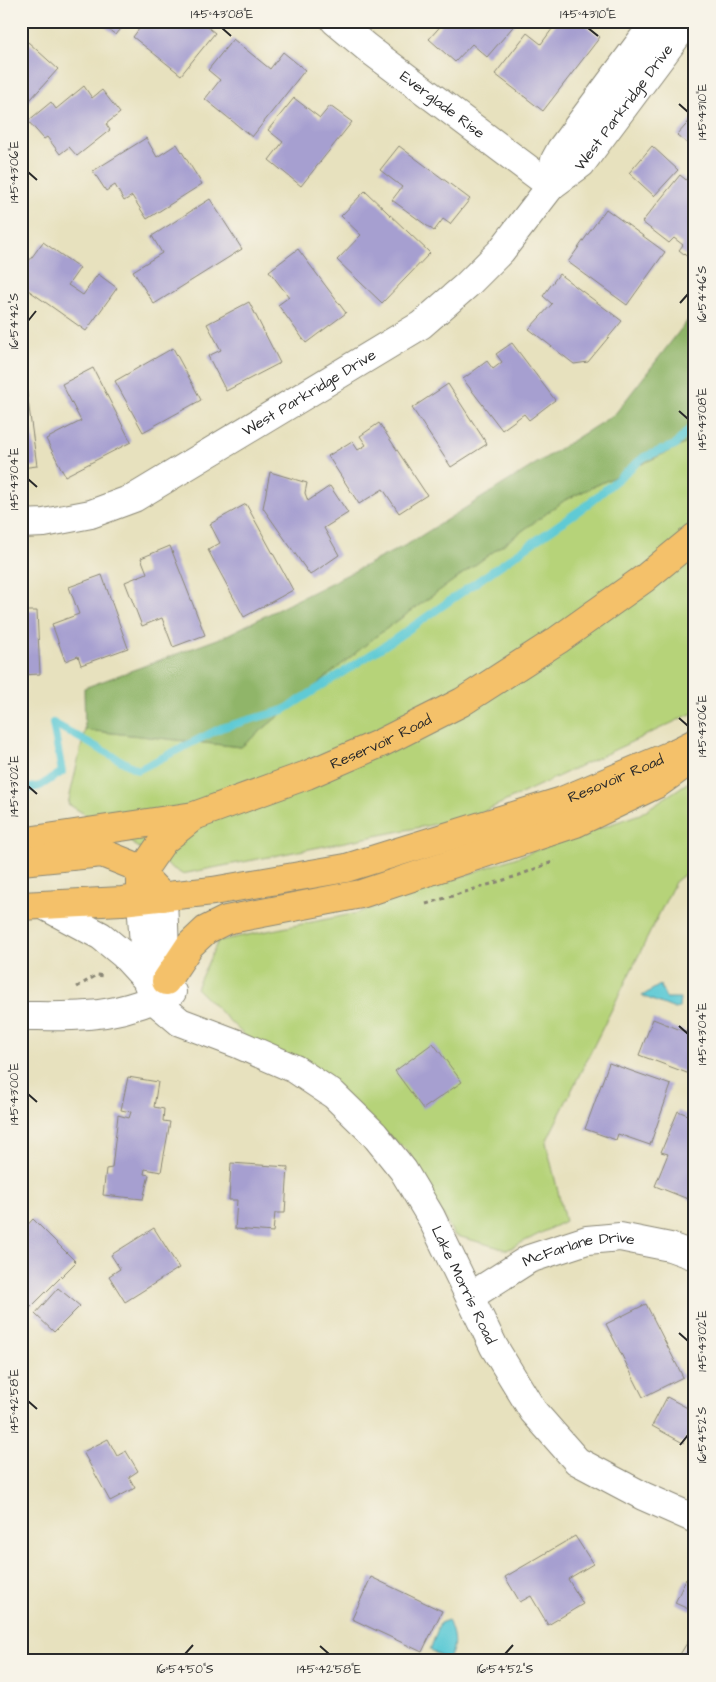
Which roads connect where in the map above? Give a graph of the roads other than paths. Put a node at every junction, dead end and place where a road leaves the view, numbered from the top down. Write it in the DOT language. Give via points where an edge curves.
graph roads {
  1 [pos="335,21"];
  2 [pos="656,21"];
  3 [pos="688,21"];
  4 [pos="552,186"];
  5 [pos="21,524"];
  6 [pos="695,537"];
  7 [pos="695,743"];
  8 [pos="683,756"];
  9 [pos="194,816"];
  10 [pos="21,842"];
  11 [pos="21,861"];
  12 [pos="148,890"];
  13 [pos="32,906"];
  14 [pos="160,988"];
  15 [pos="21,1016"];
  16 [pos="695,1256"];
  17 [pos="471,1296"];
  18 [pos="695,1519"];
  1 -- 4 [label="street, Everglade Rise"];
  2 -- 4 [label="street, West Parkridge Drive" via="561,149 555,160"];
  3 -- 4 [label="street, West Parkridge Drive" via="581,164"];
  4 -- 5 [label="street, West Parkridge Drive" via="501,251 421,325 134,498 91,514 44,524"];
  6 -- 9 [label="main road, Reservoir Road" via="645,578 566,634 462,702 381,744"];
  7 -- 8 [label="main road"];
  8 -- 12 [label="main road, Resovoir Road" via="562,801 346,868 213,891"];
  8 -- 14 [label="main road" via="657,784 576,823 361,894 226,920 206,930 190,945"];
  9 -- 10 [label="main road, Reservoir Road"];
  9 -- 12 [label="main road" via="163,841"];
  11 -- 12 [label="main road" via="102,853 132,864"];
  12 -- 13 [label="main road"];
  12 -- 14 [label="street"];
  13 -- 14 [label="street, Lake Morris Road" via="101,936"];
  14 -- 15 [label="street" via="120,1010 88,1015"];
  14 -- 17 [label="street, Lake Morris Road" via="180,1022 295,1069 334,1095 374,1134 403,1170 431,1216"];
  16 -- 17 [label="street, McFarlane Drive" via="670,1247 620,1237 587,1240 529,1259"];
  17 -- 18 [label="street, Lake Morris Road" via="494,1346 533,1411 577,1461"];
}
